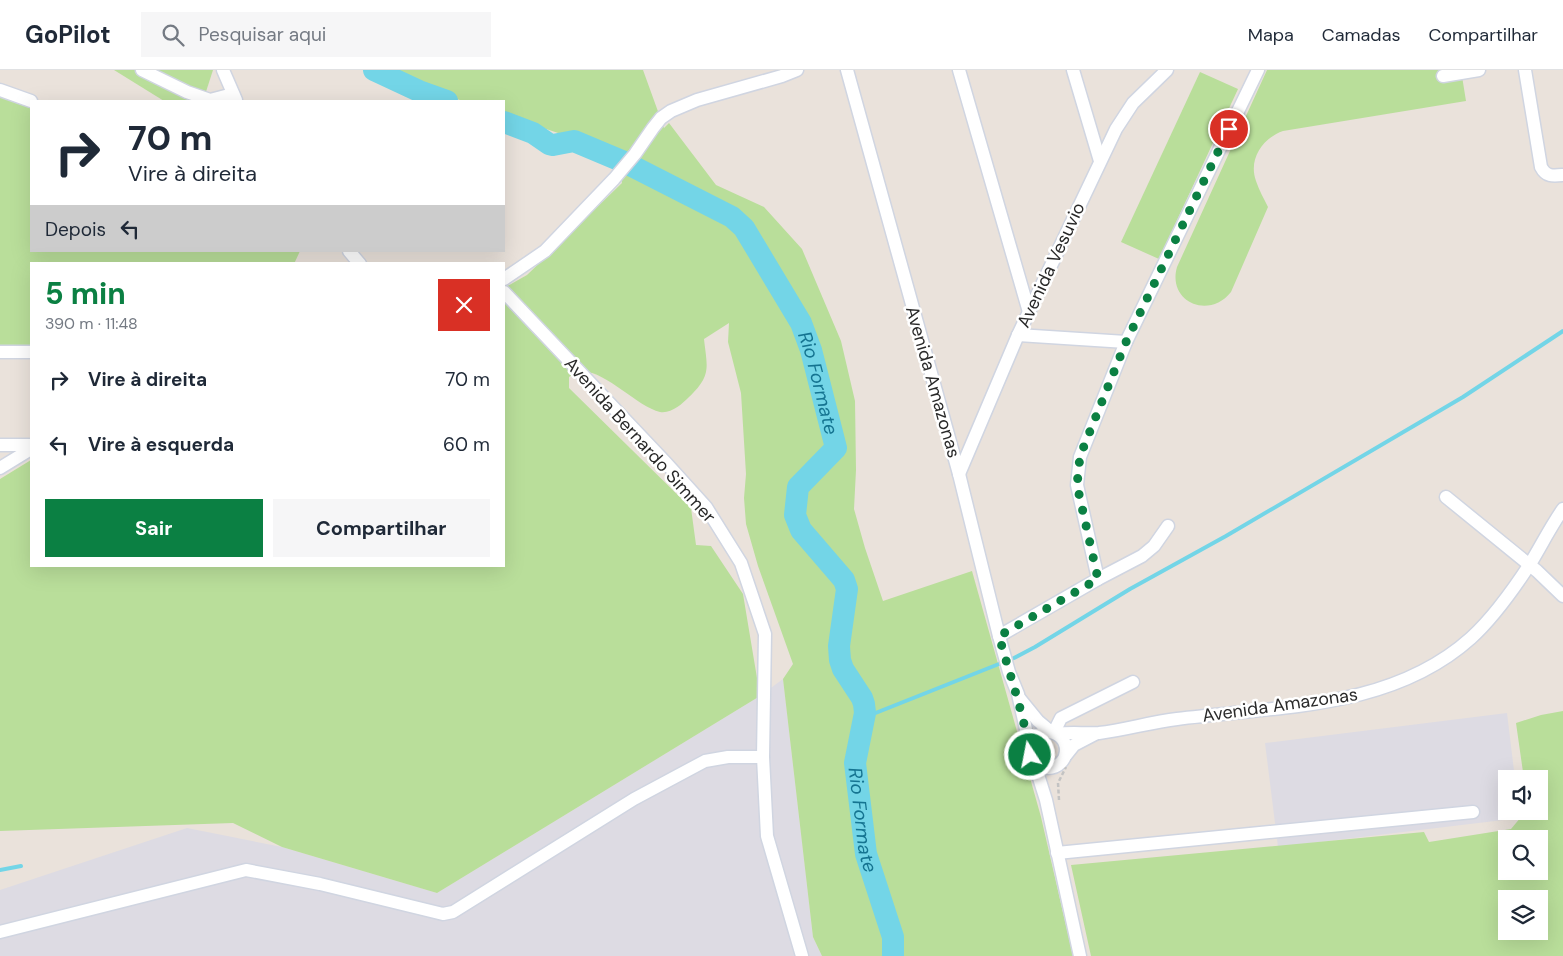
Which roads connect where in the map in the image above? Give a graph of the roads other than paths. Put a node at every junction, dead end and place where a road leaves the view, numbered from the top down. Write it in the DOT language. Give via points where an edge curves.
graph roads {
  1 [pos="142,70"];
  2 [pos="224,70"];
  3 [pos="797,70"];
  4 [pos="847,70"];
  5 [pos="959,70"];
  6 [pos="1073,70"];
  7 [pos="1167,70"];
  8 [pos="1258,70"];
  9 [pos="1479,70"];
  10 [pos="1525,70"];
  11 [pos="1444,76"];
  12 [pos="0,90"];
  13 [pos="235,98"];
  14 [pos="30,101"];
  15 [pos="1100,161"];
  16 [pos="1560,176"];
  17 [pos="350,252"];
  18 [pos="358,262"];
  19 [pos="505,278"];
  20 [pos="505,293"];
  21 [pos="1028,312"];
  22 [pos="1018,335"];
  23 [pos="1126,342"];
  24 [pos="0,352"];
  25 [pos="30,352"];
  26 [pos="0,445"];
  27 [pos="30,445"];
  28 [pos="30,450"];
  29 [pos="0,468"];
  30 [pos="959,474"];
  31 [pos="1446,497"];
  32 [pos="1563,509"];
  33 [pos="1168,526"];
  34 [pos="1529,565"];
  35 [pos="1098,579"];
  36 [pos="1563,596"];
  37 [pos="999,636"];
  38 [pos="1132,682"];
  39 [pos="1018,694"];
  40 [pos="1054,732"];
  41 [pos="1098,733"];
  42 [pos="1030,747"];
  43 [pos="763,757"];
  44 [pos="1067,759"];
  45 [pos="1034,762"];
  46 [pos="1055,766"];
  47 [pos="1046,800"];
  48 [pos="1473,812"];
  49 [pos="1057,853"];
  50 [pos="0,932"];
  51 [pos="802,956"];
  52 [pos="1080,956"];
  1 -- 13 [label="street" via="210,100"];
  2 -- 13 [label="street"];
  3 -- 19 [label="street" via="697,100 661,118 614,180 545,251"];
  4 -- 30 [label="street, Avenida Amazonas"];
  5 -- 21 [label="street"];
  6 -- 15 [label="street"];
  7 -- 15 [label="street, Avenida Vesuvio" via="1133,103"];
  8 -- 23 [label="street"];
  9 -- 11 [label="street"];
  10 -- 16 [label="street" via="1541,167 1549,176"];
  12 -- 14 [label="street"];
  15 -- 21 [label="street, Avenida Vesuvio"];
  17 -- 18 [label="street"];
  20 -- 43 [label="street, Avenida Bernardo Simmer" via="706,507 740,563 765,634"];
  21 -- 22 [label="street, Avenida Vesuvio"];
  22 -- 23 [label="street"];
  22 -- 30 [label="street, Avenida Vesuvio"];
  23 -- 35 [label="street" via="1080,456 1077,485"];
  24 -- 25 [label="street"];
  26 -- 27 [label="street"];
  28 -- 29 [label="street"];
  30 -- 37 [label="street, Avenida Amazonas"];
  31 -- 34 [label="street"];
  32 -- 34 [label="street, Avenida Amazonas"];
  33 -- 35 [label="street" via="1154,546 1142,556"];
  34 -- 36 [label="street"];
  34 -- 41 [label="street, Avenida Amazonas" via="1495,612 1471,637 1443,659 1391,685 1336,700 1176,719"];
  35 -- 37 [label="street"];
  37 -- 39 [label="street, Avenida Amazonas"];
  38 -- 40 [label="street" via="1061,718"];
  39 -- 40 [label="street, Avenida Amazonas" via="1029,711"];
  39 -- 42 [label="street, Avenida Amazonas"];
  40 -- 41 [label="street, Avenida Amazonas"];
  40 -- 42 [label="street" via="1037,735"];
  40 -- 44 [label="street" via="1065,743"];
  41 -- 44 [label="street, Avenida Amazonas" via="1074,746"];
  42 -- 45 [label="street"];
  43 -- 50 [label="street" via="728,756 705,762 634,799 453,912 443,914 246,870"];
  43 -- 51 [label="street, Avenida Bernardo Simmer" via="767,836"];
  44 -- 46 [label="street"];
  45 -- 46 [label="street" via="1044,768"];
  45 -- 47 [label="street"];
  46 -- 47 [label="street"];
  47 -- 49 [label="street"];
  48 -- 49 [label="street"];
  49 -- 52 [label="street"];
}
